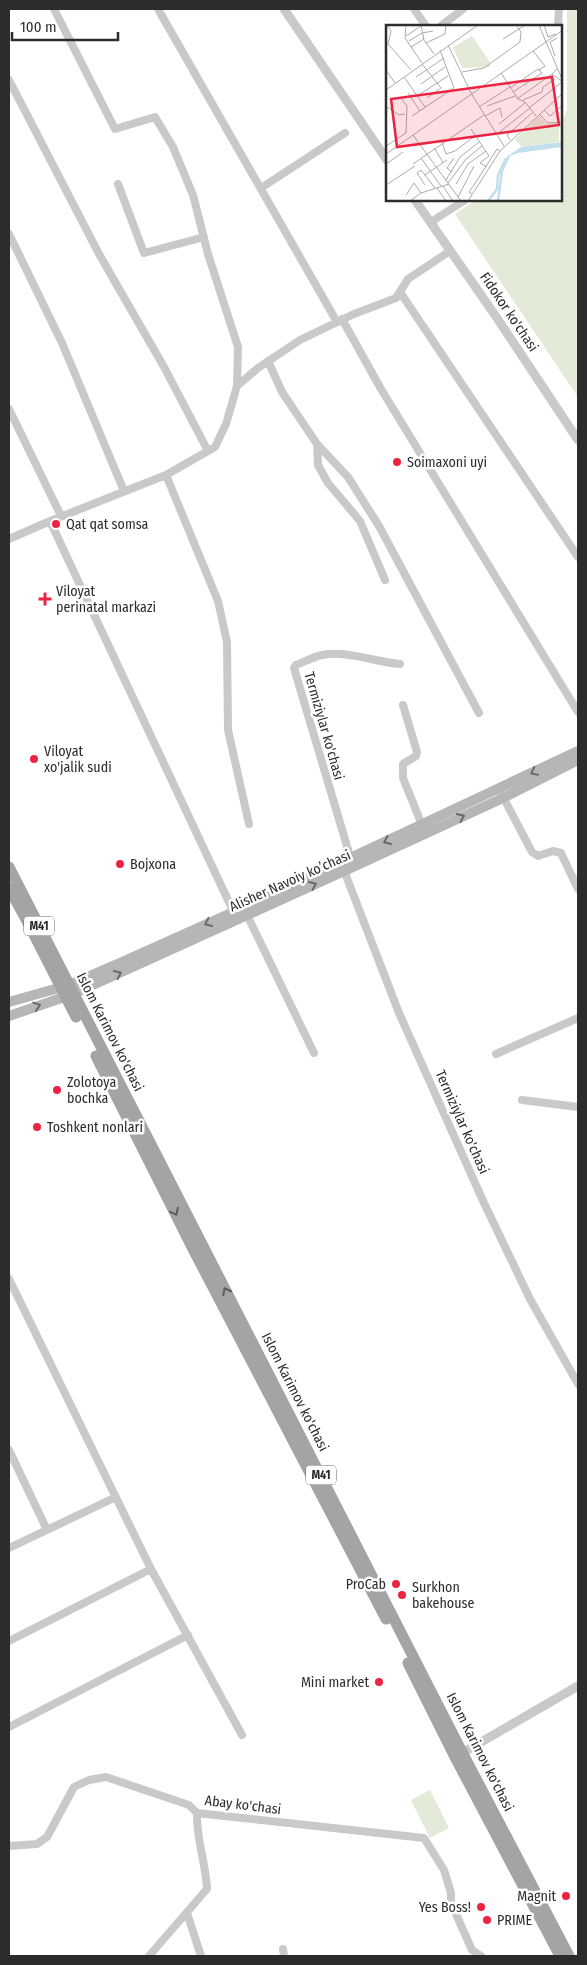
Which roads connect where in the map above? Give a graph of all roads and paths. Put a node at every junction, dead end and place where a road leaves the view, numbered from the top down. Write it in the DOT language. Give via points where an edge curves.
graph roads {
  1 [pos="54,9"];
  2 [pos="158,9"];
  3 [pos="284,9"];
  4 [pos="414,9"];
  5 [pos="463,9"];
  6 [pos="559,9"];
  7 [pos="425,25"];
  8 [pos="442,25"];
  9 [pos="558,25"];
  10 [pos="9,80"];
  11 [pos="344,133"];
  12 [pos="386,156"];
  13 [pos="118,184"];
  14 [pos="261,188"];
  15 [pos="416,201"];
  16 [pos="463,201"];
  17 [pos="431,222"];
  18 [pos="9,234"];
  19 [pos="204,237"];
  20 [pos="450,250"];
  21 [pos="400,292"];
  22 [pos="340,320"];
  23 [pos="268,361"];
  24 [pos="237,386"];
  25 [pos="9,409"];
  26 [pos="578,440"];
  27 [pos="317,444"];
  28 [pos="208,451"];
  29 [pos="166,475"];
  30 [pos="124,491"];
  31 [pos="61,516"];
  32 [pos="50,521"];
  33 [pos="9,539"];
  34 [pos="578,557"];
  35 [pos="385,580"];
  36 [pos="400,664"];
  37 [pos="403,705"];
  38 [pos="578,712"];
  39 [pos="479,713"];
  40 [pos="578,751"];
  41 [pos="578,760"];
  42 [pos="501,794"];
  43 [pos="249,824"];
  44 [pos="422,825"];
  45 [pos="347,864"];
  46 [pos="9,868"];
  47 [pos="9,888"];
  48 [pos="578,889"];
  49 [pos="235,915"];
  50 [pos="247,915"];
  51 [pos="67,991"];
  52 [pos="9,1002"];
  53 [pos="9,1016"];
  54 [pos="578,1018"];
  55 [pos="314,1053"];
  56 [pos="496,1054"];
  57 [pos="522,1100"];
  58 [pos="578,1107"];
  59 [pos="9,1279"];
  60 [pos="578,1384"];
  61 [pos="9,1450"];
  62 [pos="116,1497"];
  63 [pos="47,1530"];
  64 [pos="9,1548"];
  65 [pos="151,1569"];
  66 [pos="188,1635"];
  67 [pos="9,1641"];
  68 [pos="578,1686"];
  69 [pos="9,1727"];
  70 [pos="242,1735"];
  71 [pos="459,1755"];
  72 [pos="197,1813"];
  73 [pos="9,1846"];
  74 [pos="187,1913"];
  75 [pos="149,1956"];
  76 [pos="201,1956"];
  77 [pos="481,1956"];
  78 [pos="560,1956"];
  79 [pos="569,1956"];
  1 -- 19 [label="street" via="115,129 155,117 173,147 193,195"];
  2 -- 14 [label="street"];
  3 -- 12 [label="street"];
  4 -- 7 [label="street"];
  5 -- 8 [label="street"];
  6 -- 9 [label="street"];
  10 -- 28 [label="street" via="99,254"];
  11 -- 14 [label="street"];
  13 -- 19 [label="street" via="144,253"];
  14 -- 22 [label="street"];
  15 -- 17 [label="street, Fidokor ko'chasi"];
  16 -- 17 [label="street"];
  17 -- 20 [label="street, Fidokor ko'chasi"];
  18 -- 30 [label="street" via="62,343"];
  19 -- 24 [label="street" via="238,348"];
  20 -- 21 [label="street" via="408,279"];
  20 -- 26 [label="street, Fidokor ko'chasi"];
  21 -- 22 [label="street" via="396,298"];
  21 -- 34 [label="street"];
  22 -- 23 [label="street"];
  22 -- 38 [label="street"];
  23 -- 24 [label="street"];
  23 -- 27 [label="street" via="282,392"];
  24 -- 28 [label="street" via="223,431 216,446"];
  25 -- 31 [label="street"];
  27 -- 35 [label="street" via="318,464 328,483 360,521"];
  27 -- 39 [label="street" via="348,477 379,526"];
  28 -- 29 [label="street"];
  29 -- 30 [label="street"];
  29 -- 43 [label="street" via="218,601 227,642 228,730"];
  30 -- 31 [label="street"];
  31 -- 32 [label="street"];
  32 -- 33 [label="street"];
  32 -- 49 [label="street"];
  36 -- 45 [label="street, Termiziylar ko'chasi" via="350,655 322,655 294,668"];
  37 -- 44 [label="street" via="417,752 403,764 402,778"];
  40 -- 42 [label="main road, Alisher Navoiy ko’chasi, one-way"];
  41 -- 42 [label="main road, Alisher Navoiy ko’chasi"];
  42 -- 44 [label="main road, Alisher Navoiy ko’chasi"];
  45 -- 42 [label="main road, Alisher Navoiy ko’chasi, one-way"];
  42 -- 48 [label="street" via="532,852 538,856 553,851 560,853"];
  44 -- 45 [label="main road, Alisher Navoiy ko’chasi, one-way"];
  45 -- 49 [label="main road, Alisher Navoiy ko’chasi"];
  50 -- 45 [label="main road, Alisher Navoiy ko’chasi, one-way"];
  45 -- 60 [label="street, Termiziylar ko'chasi" via="399,1013 530,1299"];
  46 -- 51 [label="main road, Islom Karimov ko'chasi / M41"];
  47 -- 51 [label="main road, Islom Karimov ko'chasi / M41"];
  49 -- 50 [label="main road, Alisher Navoiy ko’chasi"];
  49 -- 51 [label="main road, Alisher Navoiy ko’chasi"];
  50 -- 55 [label="street"];
  51 -- 52 [label="main road, Alisher Navoiy ko’chasi"];
  53 -- 51 [label="main road, Alisher Navoiy ko’chasi, one-way"];
  51 -- 71 [label="main road, Islom Karimov ko'chasi / M41" via="192,1247"];
  54 -- 56 [label="street"];
  57 -- 58 [label="street"];
  59 -- 62 [label="street"];
  61 -- 63 [label="street"];
  62 -- 63 [label="street"];
  62 -- 65 [label="street"];
  63 -- 64 [label="street"];
  65 -- 66 [label="street"];
  65 -- 67 [label="street"];
  66 -- 69 [label="street"];
  66 -- 70 [label="street"];
  68 -- 71 [label="street"];
  71 -- 78 [label="main road, Islom Karimov ko'chasi / M41"];
  71 -- 79 [label="main road, Islom Karimov ko'chasi / M41"];
  72 -- 73 [label="street, Abay ko'chasi" via="189,1805 106,1777 74,1787 47,1837 37,1844"];
  72 -- 74 [label="street" via="207,1890"];
  72 -- 77 [label="street, Abay ko'chasi" via="424,1838 444,1870 451,1903 472,1950"];
  74 -- 75 [label="street"];
  74 -- 76 [label="street"];
}
